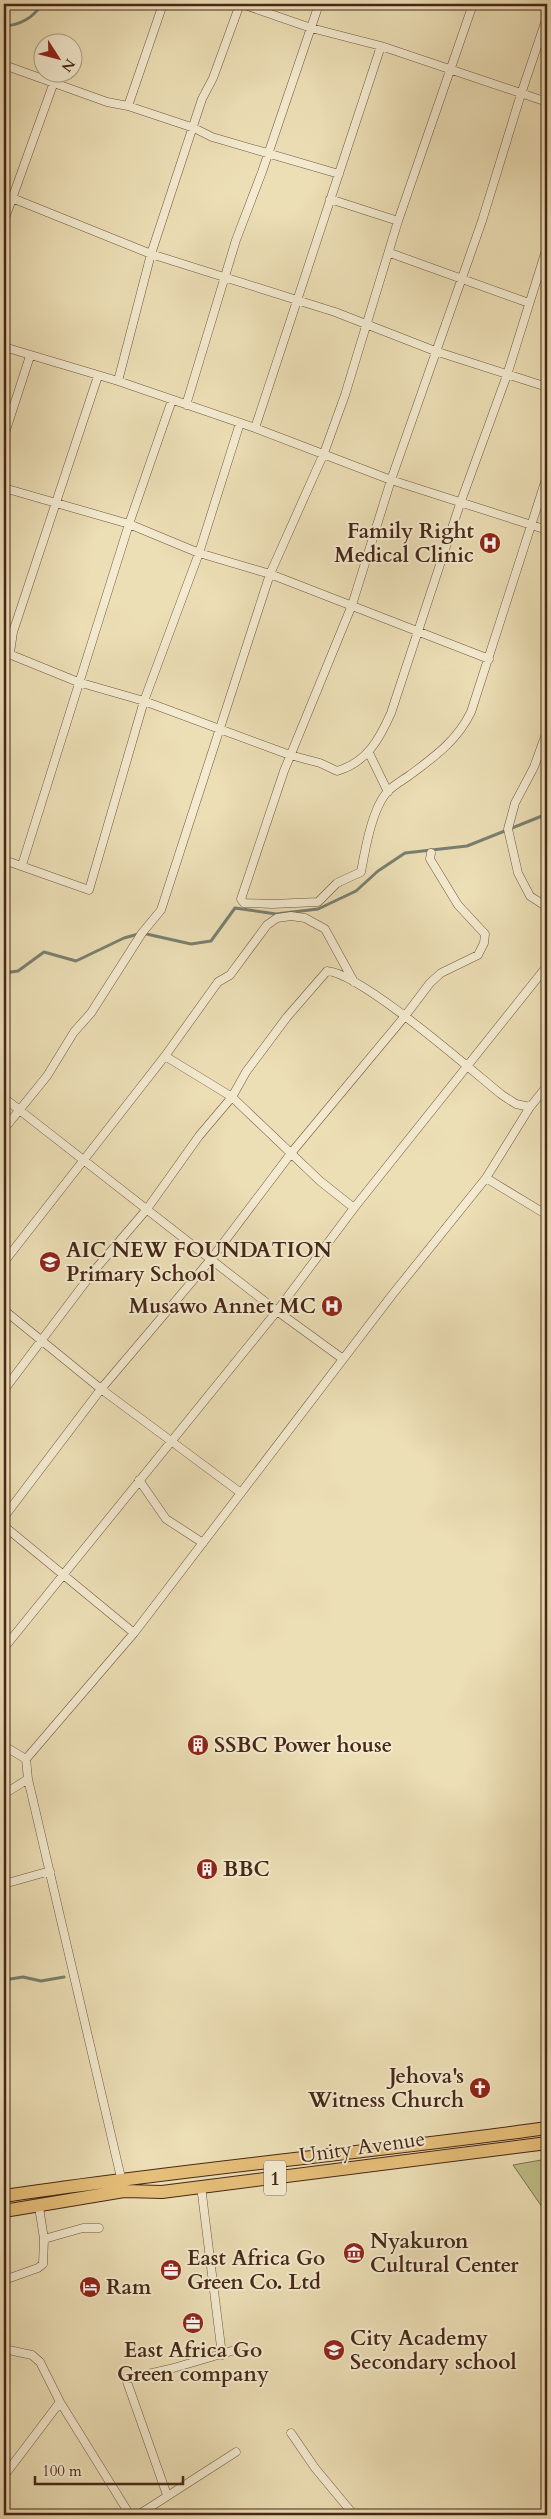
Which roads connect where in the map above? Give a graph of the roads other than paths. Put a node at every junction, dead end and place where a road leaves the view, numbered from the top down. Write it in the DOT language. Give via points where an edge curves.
graph roads {
  1 [pos="163,4"];
  2 [pos="241,4"];
  3 [pos="319,4"];
  4 [pos="473,4"];
  5 [pos="547,17"];
  6 [pos="311,28"];
  7 [pos="381,46"];
  8 [pos="4,66"];
  9 [pos="451,70"];
  10 [pos="32,75"];
  11 [pos="54,82"];
  12 [pos="520,94"];
  13 [pos="547,102"];
  14 [pos="128,106"];
  15 [pos="194,128"];
  16 [pos="267,152"];
  17 [pos="339,174"];
  18 [pos="330,199"];
  19 [pos="8,203"];
  20 [pos="4,220"];
  21 [pos="398,221"];
  22 [pos="547,248"];
  23 [pos="390,253"];
  24 [pos="151,254"];
  25 [pos="225,278"];
  26 [pos="461,278"];
  27 [pos="298,300"];
  28 [pos="529,303"];
  29 [pos="367,324"];
  30 [pos="4,346"];
  31 [pos="435,351"];
  32 [pos="30,356"];
  33 [pos="506,375"];
  34 [pos="98,376"];
  35 [pos="118,381"];
  36 [pos="547,387"];
  37 [pos="172,400"];
  38 [pos="186,405"];
  39 [pos="240,423"];
  40 [pos="255,428"];
  41 [pos="4,436"];
  42 [pos="324,454"];
  43 [pos="547,476"];
  44 [pos="391,480"];
  45 [pos="4,488"];
  46 [pos="58,503"];
  47 [pos="460,504"];
  48 [pos="128,524"];
  49 [pos="532,526"];
  50 [pos="547,530"];
  51 [pos="199,553"];
  52 [pos="270,574"];
  53 [pos="352,605"];
  54 [pos="417,632"];
  55 [pos="7,652"];
  56 [pos="489,659"];
  57 [pos="78,682"];
  58 [pos="144,701"];
  59 [pos="220,728"];
  60 [pos="547,731"];
  61 [pos="370,753"];
  62 [pos="290,755"];
  63 [pos="388,792"];
  64 [pos="431,853"];
  65 [pos="4,860"];
  66 [pos="22,865"];
  67 [pos="547,908"];
  68 [pos="547,966"];
  69 [pos="355,983"];
  70 [pos="405,1016"];
  71 [pos="165,1056"];
  72 [pos="467,1067"];
  73 [pos="547,1086"];
  74 [pos="232,1097"];
  75 [pos="4,1098"];
  76 [pos="530,1107"];
  77 [pos="20,1109"];
  78 [pos="4,1129"];
  79 [pos="292,1152"];
  80 [pos="82,1160"];
  81 [pos="486,1178"];
  82 [pos="354,1208"];
  83 [pos="147,1209"];
  84 [pos="547,1215"];
  85 [pos="212,1258"];
  86 [pos="4,1262"];
  87 [pos="4,1310"];
  88 [pos="277,1311"];
  89 [pos="43,1341"];
  90 [pos="343,1359"];
  91 [pos="101,1389"];
  92 [pos="4,1390"];
  93 [pos="170,1442"];
  94 [pos="139,1480"];
  95 [pos="241,1493"];
  96 [pos="4,1517"];
  97 [pos="4,1526"];
  98 [pos="203,1543"];
  99 [pos="62,1576"];
  100 [pos="134,1634"];
  101 [pos="4,1648"];
  102 [pos="4,1746"];
  103 [pos="26,1759"];
  104 [pos="28,1779"];
  105 [pos="4,1794"];
  106 [pos="50,1871"];
  107 [pos="4,1884"];
  108 [pos="547,2128"];
  109 [pos="547,2143"];
  110 [pos="123,2184"];
  111 [pos="201,2186"];
  112 [pos="4,2196"];
  113 [pos="39,2207"];
  114 [pos="4,2211"];
  115 [pos="98,2228"];
  116 [pos="44,2239"];
  117 [pos="4,2280"];
  118 [pos="4,2350"];
  119 [pos="235,2350"];
  120 [pos="222,2355"];
  121 [pos="60,2402"];
  122 [pos="291,2433"];
  123 [pos="236,2452"];
  124 [pos="4,2476"];
  125 [pos="167,2495"];
  126 [pos="130,2515"];
  127 [pos="138,2515"];
  128 [pos="354,2515"];
  1 -- 14 [label="street"];
  2 -- 6 [label="street"];
  2 -- 15 [label="street" via="202,99"];
  3 -- 6 [label="street"];
  4 -- 9 [label="street"];
  5 -- 12 [label="street"];
  6 -- 7 [label="street"];
  6 -- 16 [label="street"];
  7 -- 9 [label="street"];
  7 -- 17 [label="street"];
  8 -- 10 [label="street"];
  9 -- 12 [label="street"];
  9 -- 21 [label="street"];
  11 -- 14 [label="street" via="107,102"];
  11 -- 19 [label="street"];
  12 -- 13 [label="street"];
  12 -- 26 [label="street" via="482,221"];
  14 -- 15 [label="street"];
  15 -- 16 [label="street" via="212,137"];
  15 -- 24 [label="street"];
  16 -- 17 [label="street"];
  16 -- 25 [label="street"];
  17 -- 18 [label="street"];
  18 -- 21 [label="street"];
  18 -- 27 [label="street"];
  19 -- 20 [label="street"];
  19 -- 24 [label="street"];
  21 -- 23 [label="street"];
  22 -- 28 [label="street"];
  23 -- 26 [label="street"];
  23 -- 29 [label="street"];
  24 -- 25 [label="street"];
  24 -- 35 [label="street"];
  25 -- 27 [label="street"];
  25 -- 38 [label="street"];
  26 -- 28 [label="street"];
  26 -- 31 [label="street"];
  27 -- 29 [label="street"];
  27 -- 40 [label="street"];
  28 -- 33 [label="street"];
  29 -- 31 [label="street"];
  29 -- 42 [label="street"];
  30 -- 32 [label="street"];
  31 -- 33 [label="street"];
  31 -- 44 [label="street"];
  32 -- 34 [label="street"];
  32 -- 41 [label="street"];
  33 -- 36 [label="street"];
  33 -- 47 [label="street"];
  34 -- 35 [label="street"];
  34 -- 46 [label="street"];
  35 -- 37 [label="street"];
  37 -- 38 [label="street"];
  37 -- 48 [label="street"];
  38 -- 39 [label="street"];
  39 -- 40 [label="street"];
  39 -- 51 [label="street"];
  40 -- 42 [label="street"];
  42 -- 44 [label="street"];
  42 -- 52 [label="street"];
  43 -- 49 [label="street"];
  44 -- 47 [label="street"];
  44 -- 53 [label="street"];
  45 -- 46 [label="street"];
  46 -- 48 [label="street"];
  46 -- 55 [label="street"];
  47 -- 49 [label="street"];
  47 -- 54 [label="street"];
  48 -- 51 [label="street"];
  48 -- 57 [label="street"];
  49 -- 50 [label="street"];
  49 -- 56 [label="street"];
  51 -- 52 [label="street"];
  51 -- 58 [label="street"];
  52 -- 53 [label="street"];
  52 -- 59 [label="street"];
  53 -- 54 [label="street"];
  53 -- 62 [label="street"];
  54 -- 56 [label="street"];
  54 -- 61 [label="street" via="391,713"];
  55 -- 57 [label="street"];
  56 -- 63 [label="street" via="463,728 450,743"];
  57 -- 58 [label="street"];
  57 -- 66 [label="street"];
  58 -- 59 [label="street"];
  58 -- 66 [label="street" via="89,890"];
  59 -- 62 [label="street"];
  59 -- 77 [label="street" via="161,910 142,933 91,1013 74,1032 47,1076"];
  60 -- 67 [label="street" via="534,767 515,803 508,829 524,885 530,896"];
  61 -- 62 [label="street" via="337,771"];
  61 -- 63 [label="street"];
  62 -- 63 [label="street" via="241,899 244,903 318,902 338,883 361,872 372,827"];
  64 -- 70 [label="street" via="430,860 448,892 485,934 484,943 478,955 441,973 430,983"];
  65 -- 66 [label="street"];
  68 -- 72 [label="street"];
  69 -- 70 [label="street"];
  69 -- 71 [label="street" via="324,929 305,918 276,918 266,926 230,975 218,982"];
  69 -- 74 [label="street" via="334,972 327,971 321,976 246,1072"];
  70 -- 72 [label="street"];
  70 -- 79 [label="street"];
  71 -- 74 [label="street"];
  71 -- 80 [label="street"];
  72 -- 76 [label="street" via="516,1104"];
  72 -- 82 [label="street"];
  73 -- 76 [label="street"];
  74 -- 79 [label="street"];
  74 -- 83 [label="street" via="199,1136"];
  75 -- 77 [label="street"];
  76 -- 81 [label="street"];
  77 -- 78 [label="street"];
  77 -- 80 [label="street"];
  79 -- 82 [label="street" via="320,1181"];
  79 -- 85 [label="street"];
  80 -- 83 [label="street"];
  80 -- 86 [label="street"];
  81 -- 84 [label="street"];
  81 -- 90 [label="street"];
  82 -- 88 [label="street"];
  83 -- 85 [label="street"];
  83 -- 89 [label="street" via="93,1272"];
  85 -- 88 [label="street"];
  85 -- 91 [label="street"];
  87 -- 89 [label="street"];
  88 -- 90 [label="street"];
  88 -- 93 [label="street"];
  89 -- 91 [label="street"];
  89 -- 92 [label="street"];
  90 -- 95 [label="street"];
  91 -- 93 [label="street"];
  91 -- 96 [label="street"];
  93 -- 94 [label="street"];
  93 -- 95 [label="street"];
  94 -- 98 [label="street" via="166,1519"];
  94 -- 99 [label="street"];
  95 -- 98 [label="street"];
  97 -- 99 [label="street"];
  98 -- 100 [label="street"];
  99 -- 100 [label="street"];
  99 -- 101 [label="street"];
  100 -- 103 [label="street"];
  102 -- 103 [label="street"];
  103 -- 104 [label="street"];
  104 -- 105 [label="street"];
  104 -- 106 [label="street"];
  106 -- 107 [label="street"];
  106 -- 110 [label="street"];
  108 -- 110 [label="main road, Unity Avenue / 1"];
  109 -- 111 [label="main road, Unity Avenue / 1"];
  110 -- 111 [label="main road, Unity Avenue / 1" via="162,2192"];
  110 -- 112 [label="main road, Unity Avenue / 1"];
  110 -- 113 [label="main road, Unity Avenue / 1"];
  111 -- 120 [label="street"];
  113 -- 114 [label="main road, Unity Avenue / 1"];
  113 -- 116 [label="street"];
  115 -- 116 [label="street" via="82,2228"];
  116 -- 117 [label="street" via="41,2266"];
  118 -- 121 [label="street" via="32,2355 40,2362"];
  119 -- 120 [label="street"];
  120 -- 125 [label="street" via="126,2379"];
  121 -- 124 [label="street"];
  121 -- 126 [label="street"];
  122 -- 128 [label="street" via="314,2468"];
  123 -- 125 [label="street"];
  125 -- 127 [label="street"];
}
